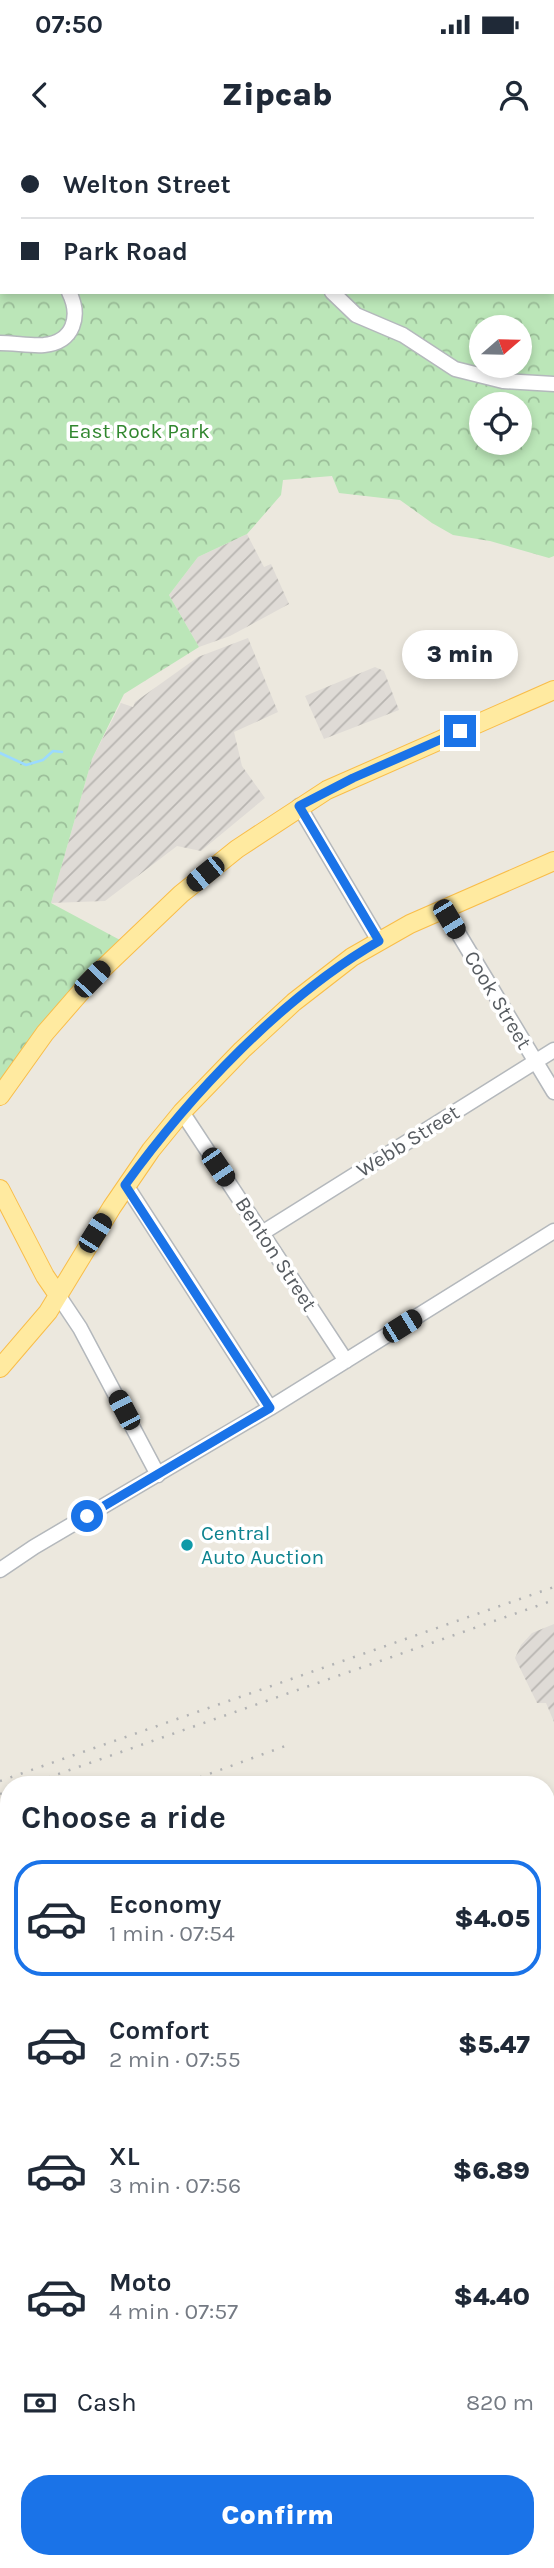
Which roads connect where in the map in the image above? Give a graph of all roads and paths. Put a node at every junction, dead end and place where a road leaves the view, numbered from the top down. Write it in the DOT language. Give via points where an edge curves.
graph roads {
  1 [pos="69,294"];
  2 [pos="334,294"];
  3 [pos="0,343"];
  4 [pos="554,384"];
  5 [pos="554,690"];
  6 [pos="299,806"];
  7 [pos="554,861"];
  8 [pos="443,908"];
  9 [pos="379,941"];
  10 [pos="554,1050"];
  11 [pos="536,1062"];
  12 [pos="554,1093"];
  13 [pos="0,1096"];
  14 [pos="182,1112"];
  15 [pos="125,1185"];
  16 [pos="0,1189"];
  17 [pos="554,1231"];
  18 [pos="262,1233"];
  19 [pos="58,1295"];
  20 [pos="346,1361"];
  21 [pos="0,1368"];
  22 [pos="270,1408"];
  23 [pos="158,1475"];
  24 [pos="0,1570"];
  1 -- 3 [label="street" via="75,318 66,337 44,345"];
  2 -- 4 [label="street" via="356,315 403,335 456,369 503,381"];
  5 -- 6 [label="main road"];
  6 -- 9 [label="street"];
  6 -- 13 [label="main road" via="197,880 108,962 45,1032"];
  7 -- 8 [label="main road"];
  8 -- 9 [label="main road"];
  8 -- 11 [label="street, Cook Street"];
  9 -- 14 [label="main road" via="294,1002"];
  10 -- 11 [label="street, Webb Street"];
  11 -- 12 [label="street, Cook Street"];
  11 -- 18 [label="street, Webb Street"];
  14 -- 15 [label="main road"];
  14 -- 18 [label="street, Benton Street"];
  15 -- 19 [label="main road"];
  15 -- 22 [label="street"];
  16 -- 19 [label="main road"];
  17 -- 20 [label="street"];
  18 -- 20 [label="street, Benton Street"];
  19 -- 21 [label="main road"];
  19 -- 23 [label="street"];
  20 -- 22 [label="street"];
  22 -- 23 [label="street"];
  23 -- 24 [label="street"];
}
